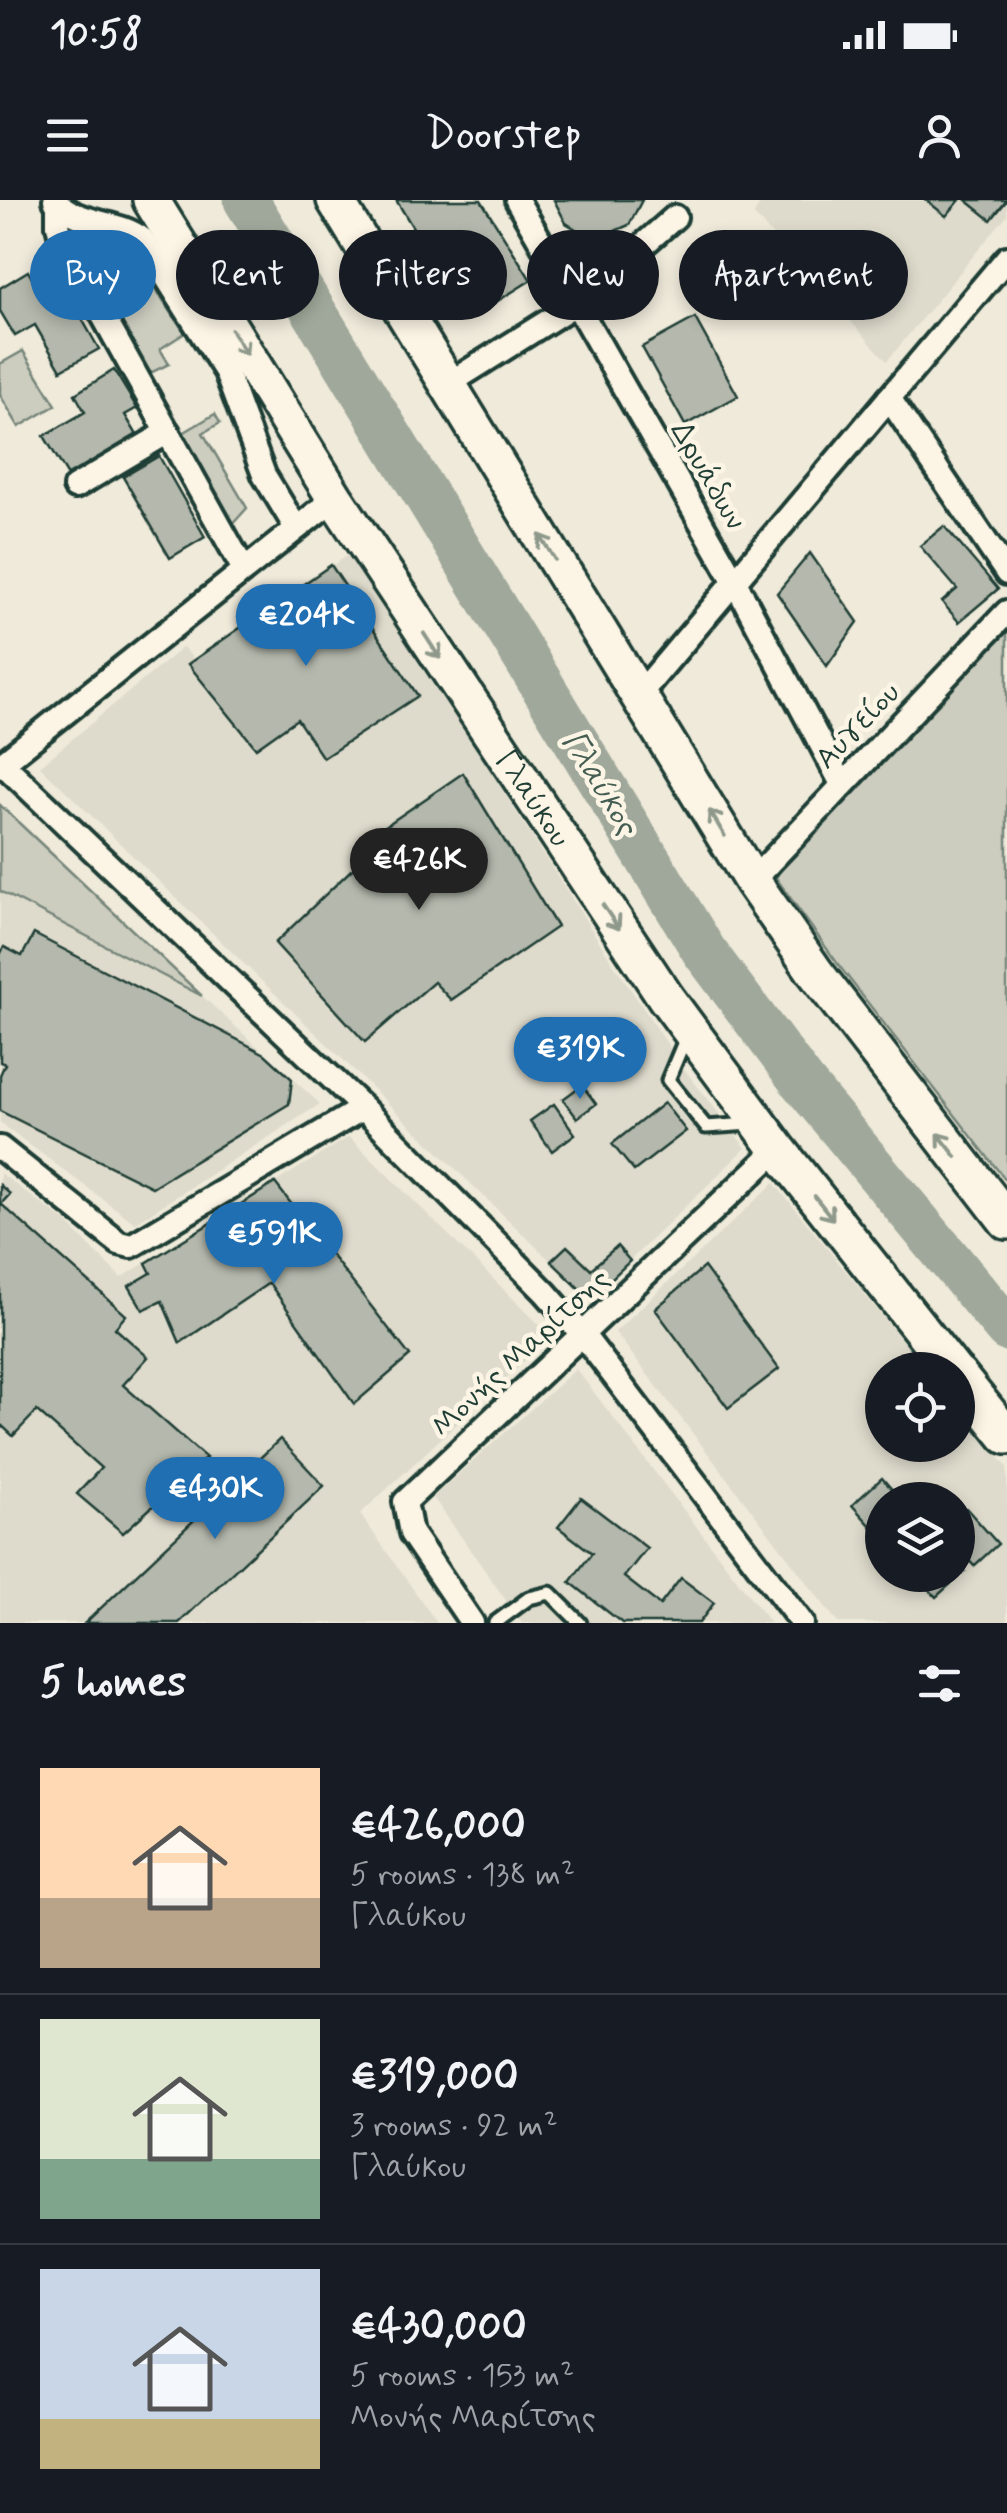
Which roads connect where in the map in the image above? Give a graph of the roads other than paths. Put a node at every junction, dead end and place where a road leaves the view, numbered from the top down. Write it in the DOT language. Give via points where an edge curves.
graph roads {
  1 [pos="151,200"];
  2 [pos="336,200"];
  3 [pos="517,200"];
  4 [pos="57,202"];
  5 [pos="675,217"];
  6 [pos="534,230"];
  7 [pos="659,231"];
  8 [pos="1007,258"];
  9 [pos="550,320"];
  10 [pos="587,320"];
  11 [pos="448,384"];
  12 [pos="889,398"];
  13 [pos="168,432"];
  14 [pos="75,488"];
  15 [pos="335,498"];
  16 [pos="295,526"];
  17 [pos="243,568"];
  18 [pos="1007,573"];
  19 [pos="735,582"];
  20 [pos="1007,612"];
  21 [pos="639,695"];
  22 [pos="1,764"];
  23 [pos="842,784"];
  24 [pos="752,881"];
  25 [pos="689,1029"];
  26 [pos="363,1108"];
  27 [pos="768,1136"];
  28 [pos="0,1148"];
  29 [pos="1007,1221"];
  30 [pos="583,1335"];
  31 [pos="938,1352"];
  32 [pos="975,1397"];
  33 [pos="1007,1436"];
  34 [pos="472,1623"];
  35 [pos="495,1623"];
  36 [pos="580,1623"];
  37 [pos="802,1623"];
  1 -- 15 [label="main road, Γλαύκου, one-way"];
  2 -- 11 [label="main road"];
  3 -- 6 [label="street, Δρυάδων"];
  4 -- 13 [label="street" via="62,242"];
  4 -- 16 [label="street" via="142,239 226,372 264,476"];
  5 -- 7 [label="street"];
  8 -- 12 [label="street"];
  9 -- 11 [label="street"];
  10 -- 19 [label="street, Δρυάδων"];
  21 -- 11 [label="main road, one-way"];
  12 -- 18 [label="street"];
  12 -- 19 [label="street"];
  13 -- 14 [label="street"];
  13 -- 17 [label="street"];
  15 -- 16 [label="street"];
  15 -- 25 [label="main road, Γλαύκου, one-way"];
  16 -- 17 [label="street"];
  17 -- 22 [label="street"];
  19 -- 21 [label="street"];
  19 -- 23 [label="street, Δρυάδων"];
  20 -- 23 [label="street, Αυγείου"];
  24 -- 21 [label="main road, one-way"];
  22 -- 26 [label="street"];
  23 -- 24 [label="street, Αυγείου"];
  29 -- 24 [label="main road, one-way"];
  25 -- 27 [label="main road, Γλαύκου"];
  25 -- 27 [label="lane" via="668,1080 706,1127"];
  26 -- 28 [label="street" via="130,1246"];
  26 -- 30 [label="street"];
  27 -- 30 [label="street, Μονής Μαρίτσης"];
  27 -- 31 [label="main road, Γλαύκου, one-way"];
  30 -- 34 [label="street, Μονής Μαρίτσης" via="405,1502 411,1532"];
  30 -- 37 [label="street"];
  32 -- 33 [label="main road, Γλαύκου"];
  35 -- 36 [label="lane" via="529,1598 550,1593"];
}
